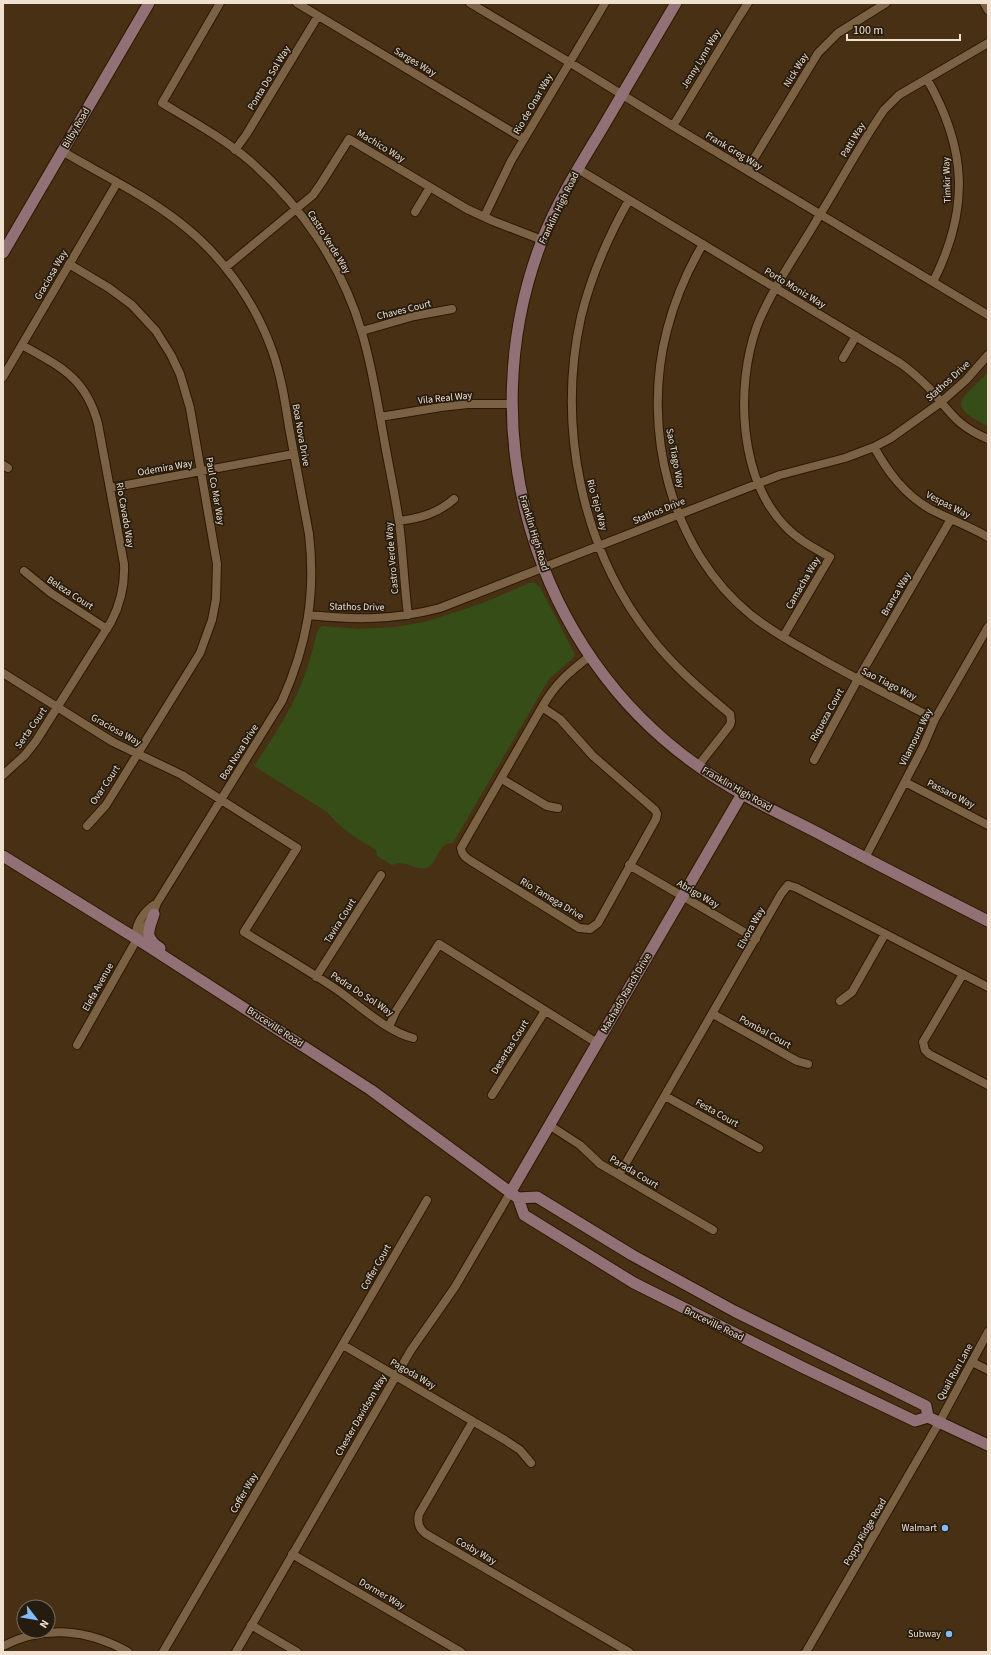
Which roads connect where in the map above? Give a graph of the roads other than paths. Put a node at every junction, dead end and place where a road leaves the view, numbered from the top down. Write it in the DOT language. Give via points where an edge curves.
graph roads {
  1 [pos="149,3"];
  2 [pos="220,3"];
  3 [pos="296,3"];
  4 [pos="470,3"];
  5 [pos="605,3"];
  6 [pos="676,3"];
  7 [pos="748,3"];
  8 [pos="886,3"];
  9 [pos="984,3"];
  10 [pos="988,10"];
  11 [pos="318,16"];
  12 [pos="988,43"];
  13 [pos="569,62"];
  14 [pos="927,79"];
  15 [pos="622,94"];
  16 [pos="673,126"];
  17 [pos="524,139"];
  18 [pos="235,150"];
  19 [pos="62,151"];
  20 [pos="578,169"];
  21 [pos="747,170"];
  22 [pos="117,183"];
  23 [pos="430,187"];
  24 [pos="629,200"];
  25 [pos="296,209"];
  26 [pos="415,212"];
  27 [pos="820,214"];
  28 [pos="484,217"];
  29 [pos="542,240"];
  30 [pos="703,244"];
  31 [pos="3,253"];
  32 [pos="69,264"];
  33 [pos="226,267"];
  34 [pos="933,282"];
  35 [pos="776,288"];
  36 [pos="452,309"];
  37 [pos="988,315"];
  38 [pos="362,332"];
  39 [pos="856,336"];
  40 [pos="22,345"];
  41 [pos="988,355"];
  42 [pos="843,358"];
  43 [pos="3,378"];
  44 [pos="940,403"];
  45 [pos="512,404"];
  46 [pos="380,417"];
  47 [pos="988,439"];
  48 [pos="874,447"];
  49 [pos="294,454"];
  50 [pos="201,471"];
  51 [pos="759,482"];
  52 [pos="110,488"];
  53 [pos="454,499"];
  54 [pos="679,514"];
  55 [pos="951,519"];
  56 [pos="399,521"];
  57 [pos="988,538"];
  58 [pos="599,546"];
  59 [pos="544,568"];
  60 [pos="24,571"];
  61 [pos="309,614"];
  62 [pos="408,615"];
  63 [pos="988,627"];
  64 [pos="107,628"];
  65 [pos="783,637"];
  66 [pos="590,656"];
  67 [pos="3,673"];
  68 [pos="858,679"];
  69 [pos="58,707"];
  70 [pos="542,708"];
  71 [pos="935,719"];
  72 [pos="138,754"];
  73 [pos="814,760"];
  74 [pos="698,766"];
  75 [pos="3,775"];
  76 [pos="502,779"];
  77 [pos="904,782"];
  78 [pos="742,794"];
  79 [pos="221,800"];
  80 [pos="558,808"];
  81 [pos="988,825"];
  82 [pos="87,826"];
  83 [pos="3,856"];
  84 [pos="865,858"];
  85 [pos="3,861"];
  86 [pos="629,865"];
  87 [pos="24,870"];
  88 [pos="381,875"];
  89 [pos="682,896"];
  90 [pos="157,903"];
  91 [pos="154,914"];
  92 [pos="988,922"];
  93 [pos="885,934"];
  94 [pos="137,939"];
  95 [pos="756,939"];
  96 [pos="166,958"];
  97 [pos="963,974"];
  98 [pos="316,977"];
  99 [pos="988,987"];
  100 [pos="840,1001"];
  101 [pos="545,1010"];
  102 [pos="713,1014"];
  103 [pos="389,1027"];
  104 [pos="413,1038"];
  105 [pos="597,1043"];
  106 [pos="77,1045"];
  107 [pos="808,1064"];
  108 [pos="988,1085"];
  109 [pos="492,1095"];
  110 [pos="666,1096"];
  111 [pos="549,1125"];
  112 [pos="759,1148"];
  113 [pos="619,1176"];
  114 [pos="514,1195"];
  115 [pos="427,1200"];
  116 [pos="713,1230"];
  117 [pos="988,1332"];
  118 [pos="342,1345"];
  119 [pos="972,1362"];
  120 [pos="988,1370"];
  121 [pos="396,1376"];
  122 [pos="928,1417"];
  123 [pos="473,1421"];
  124 [pos="940,1421"];
  125 [pos="988,1446"];
  126 [pos="531,1462"];
  127 [pos="292,1554"];
  128 [pos="251,1625"];
  129 [pos="3,1646"];
  130 [pos="625,1651"];
  131 [pos="128,1652"];
  132 [pos="162,1652"];
  133 [pos="236,1652"];
  134 [pos="297,1652"];
  135 [pos="461,1652"];
  136 [pos="806,1652"];
  1 -- 19 [label="main road, Bilby Road"];
  2 -- 18 [label="street, Castro Verde Way" via="162,103"];
  3 -- 11 [label="street, Sarges Way"];
  4 -- 13 [label="street, Frank Greg Way"];
  5 -- 13 [label="street, Rio de Onar Way"];
  6 -- 15 [label="main road, Franklin High Road"];
  7 -- 16 [label="street, Jenny Lynn Way"];
  8 -- 21 [label="street, Nick Way" via="838,33 818,53"];
  9 -- 10 [label="street"];
  11 -- 17 [label="street, Sarges Way"];
  11 -- 18 [label="street, Ponta Do Sol Way"];
  12 -- 14 [label="street, Patti Way"];
  13 -- 15 [label="street, Frank Greg Way"];
  13 -- 17 [label="street, Rio de Onar Way"];
  14 -- 27 [label="street, Patti Way" via="899,95 884,110"];
  14 -- 34 [label="street, Timkir Way" via="938,98 951,131 956,151 959,186 956,221"];
  15 -- 16 [label="street, Frank Greg Way"];
  15 -- 20 [label="main road, Franklin High Road"];
  16 -- 21 [label="street, Frank Greg Way"];
  17 -- 28 [label="street, Rio de Onar Way"];
  18 -- 25 [label="street, Castro Verde Way" via="271,181"];
  19 -- 22 [label="street, Boa Nova Drive"];
  19 -- 31 [label="main road, Bilby Road"];
  20 -- 24 [label="street, Porto Moniz Way"];
  20 -- 29 [label="main road, Franklin High Road"];
  21 -- 27 [label="street, Frank Greg Way"];
  22 -- 32 [label="street, Graciosa Way"];
  22 -- 33 [label="street, Boa Nova Drive" via="178,221"];
  23 -- 25 [label="street, Machico Way" via="349,138 313,195"];
  23 -- 26 [label="street"];
  23 -- 28 [label="street, Machico Way"];
  24 -- 30 [label="street, Porto Moniz Way"];
  24 -- 58 [label="street, Rio Tejo Way" via="608,240 590,287 579,330 574,367 572,407 576,458 581,488"];
  25 -- 33 [label="street, Machico Way"];
  25 -- 38 [label="street, Castro Verde Way" via="330,259 349,297"];
  27 -- 34 [label="street, Frank Greg Way"];
  27 -- 35 [label="street, Patti Way"];
  28 -- 29 [label="street, Machico Way"];
  29 -- 45 [label="main road, Franklin High Road" via="520,315 513,370"];
  30 -- 35 [label="street, Porto Moniz Way"];
  30 -- 54 [label="street, Sao Tiago Way" via="674,305 661,356 658,383 662,454"];
  32 -- 40 [label="street, Graciosa Way"];
  32 -- 50 [label="street, Paul Co Mar Way" via="132,305 164,342 185,387"];
  33 -- 49 [label="street, Boa Nova Drive" via="254,310 272,349 283,391"];
  34 -- 37 [label="street, Frank Greg Way"];
  35 -- 39 [label="street, Porto Moniz Way"];
  35 -- 51 [label="street, Camacha Way" via="758,326 746,370 745,431 749,454"];
  36 -- 38 [label="street, Chaves Court" via="414,316"];
  38 -- 46 [label="street, Castro Verde Way"];
  39 -- 42 [label="street"];
  39 -- 44 [label="street, Porto Moniz Way" via="910,371"];
  40 -- 43 [label="street, Graciosa Way"];
  40 -- 52 [label="street, Rio Cavado Way" via="60,367 86,394 95,411"];
  41 -- 44 [label="street, Stathos Drive" via="966,380"];
  44 -- 47 [label="street, Porto Moniz Way" via="964,427"];
  44 -- 48 [label="street, Stathos Drive"];
  45 -- 46 [label="street, Vila Real Way" via="468,404"];
  45 -- 59 [label="main road, Franklin High Road" via="520,488"];
  46 -- 56 [label="street, Castro Verde Way"];
  48 -- 51 [label="street, Stathos Drive" via="845,458"];
  48 -- 55 [label="street, Vespas Way" via="905,490 929,508"];
  49 -- 50 [label="street, Odemira Way"];
  49 -- 61 [label="street, Boa Nova Drive" via="309,534 312,582"];
  50 -- 52 [label="street, Odemira Way"];
  50 -- 72 [label="street, Paul Co Mar Way" via="217,564 212,620 193,666"];
  51 -- 54 [label="street, Stathos Drive"];
  51 -- 65 [label="street, Camacha Way" via="766,499 785,526 801,540 830,557"];
  52 -- 64 [label="street, Rio Cavado Way" via="124,574 122,597"];
  53 -- 56 [label="street" via="436,512"];
  54 -- 58 [label="street, Stathos Drive"];
  54 -- 65 [label="street, Sao Tiago Way" via="698,554 727,592 750,614"];
  55 -- 57 [label="street, Vespas Way"];
  55 -- 68 [label="street, Branca Way"];
  56 -- 62 [label="street, Castro Verde Way"];
  58 -- 59 [label="street, Stathos Drive"];
  58 -- 74 [label="street, Rio Tejo Way" via="626,602 650,636 691,681 730,714 730,725"];
  59 -- 62 [label="street, Stathos Drive" via="458,602"];
  59 -- 66 [label="main road, Franklin High Road" via="568,619"];
  60 -- 64 [label="street, Beleza Court" via="52,593"];
  61 -- 62 [label="street, Stathos Drive" via="366,619"];
  61 -- 79 [label="street, Boa Nova Drive" via="298,663 282,701"];
  63 -- 71 [label="street, Vilamoura Way"];
  64 -- 69 [label="street, Rio Cavado Way"];
  65 -- 68 [label="street, Sao Tiago Way"];
  66 -- 70 [label="street, Rio Tamega Drive" via="568,672 555,686"];
  66 -- 74 [label="main road, Franklin High Road" via="639,716"];
  67 -- 69 [label="street, Graciosa Way"];
  68 -- 71 [label="street, Sao Tiago Way"];
  68 -- 73 [label="street, Riqueza Court"];
  69 -- 72 [label="street, Graciosa Way" via="113,742"];
  69 -- 75 [label="street, Serta Court" via="25,755"];
  70 -- 76 [label="street, Rio Tamega Drive"];
  70 -- 86 [label="street, Rio Tamega Drive" via="560,719 593,756 657,814"];
  71 -- 77 [label="street, Vilamoura Way"];
  72 -- 79 [label="street, Graciosa Way" via="182,775"];
  72 -- 82 [label="street, Ovar Court" via="106,805"];
  74 -- 78 [label="main road, Franklin High Road"];
  76 -- 80 [label="street" via="547,806"];
  76 -- 86 [label="street, Rio Tamega Drive" via="461,848 464,857 579,928 590,929 598,923"];
  77 -- 81 [label="street, Passaro Way"];
  77 -- 84 [label="street, Vilamoura Way"];
  78 -- 84 [label="main road, Franklin High Road"];
  78 -- 89 [label="main road, Machado Ranch Drive"];
  79 -- 90 [label="street, Elefa Avenue"];
  79 -- 98 [label="street, Pedra Do Sol Way" via="297,848 244,932"];
  83 -- 87 [label="main road, Bruceville Road"];
  84 -- 92 [label="main road, Franklin High Road"];
  85 -- 87 [label="main road, Bruceville Road"];
  86 -- 89 [label="street, Abrigo Way"];
  87 -- 94 [label="main road, Bruceville Road"];
  88 -- 98 [label="street, Tavira Court"];
  89 -- 95 [label="street, Abrigo Way"];
  89 -- 105 [label="main road, Machado Ranch Drive"];
  90 -- 91 [label="street, Elefa Avenue"];
  90 -- 94 [label="street, Elefa Avenue" via="146,912 138,924"];
  91 -- 94 [label="street, Elefa Avenue"];
  91 -- 96 [label="main road" via="149,936"];
  93 -- 95 [label="street, Elvora Way" via="788,885"];
  93 -- 97 [label="street, Elvora Way"];
  93 -- 100 [label="street" via="852,992"];
  94 -- 96 [label="main road, Bruceville Road"];
  94 -- 106 [label="street, Elefa Avenue"];
  95 -- 102 [label="street, Elvora Way"];
  96 -- 114 [label="main road, Bruceville Road" via="371,1090"];
  97 -- 99 [label="street, Elvora Way"];
  97 -- 108 [label="street" via="923,1046 929,1054"];
  98 -- 103 [label="street, Pedra Do Sol Way"];
  101 -- 103 [label="street, Pedra Do Sol Way" via="439,944 396,1011"];
  101 -- 105 [label="street, Pedra Do Sol Way"];
  101 -- 109 [label="street, Desertas Court"];
  102 -- 107 [label="street, Pombal Court" via="797,1061"];
  102 -- 110 [label="street, Elvora Way"];
  103 -- 104 [label="street"];
  105 -- 111 [label="main road, Machado Ranch Drive"];
  110 -- 112 [label="street, Festa Court"];
  110 -- 113 [label="street, Elvora Way"];
  111 -- 113 [label="street, Parada Court"];
  111 -- 114 [label="main road, Machado Ranch Drive"];
  113 -- 116 [label="street, Parada Court"];
  114 -- 121 [label="street, Chester Davidson Way"];
  114 -- 122 [label="main road, Bruceville Road" via="537,1197 632,1255 734,1311 926,1406"];
  114 -- 122 [label="main road, Bruceville Road" via="524,1215 634,1283 915,1421"];
  115 -- 118 [label="street, Coffer Court"];
  117 -- 119 [label="street, Quail Run Lane"];
  118 -- 121 [label="street, Pagoda Way"];
  118 -- 132 [label="street, Coffer Way"];
  119 -- 120 [label="street"];
  119 -- 124 [label="street, Quail Run Lane"];
  121 -- 123 [label="street, Pagoda Way"];
  121 -- 127 [label="street, Chester Davidson Way"];
  122 -- 124 [label="main road, Bruceville Road"];
  123 -- 126 [label="street, Pagoda Way" via="513,1445"];
  123 -- 130 [label="street, Cosby Way" via="419,1514 420,1529"];
  124 -- 125 [label="main road, Bruceville Road"];
  124 -- 136 [label="street, Poppy Ridge Road"];
  127 -- 128 [label="street, Chester Davidson Way"];
  127 -- 135 [label="street, Dormer Way"];
  128 -- 133 [label="street, Chester Davidson Way"];
  128 -- 134 [label="street"];
  129 -- 131 [label="street" via="35,1634 68,1632 101,1639"];
}
